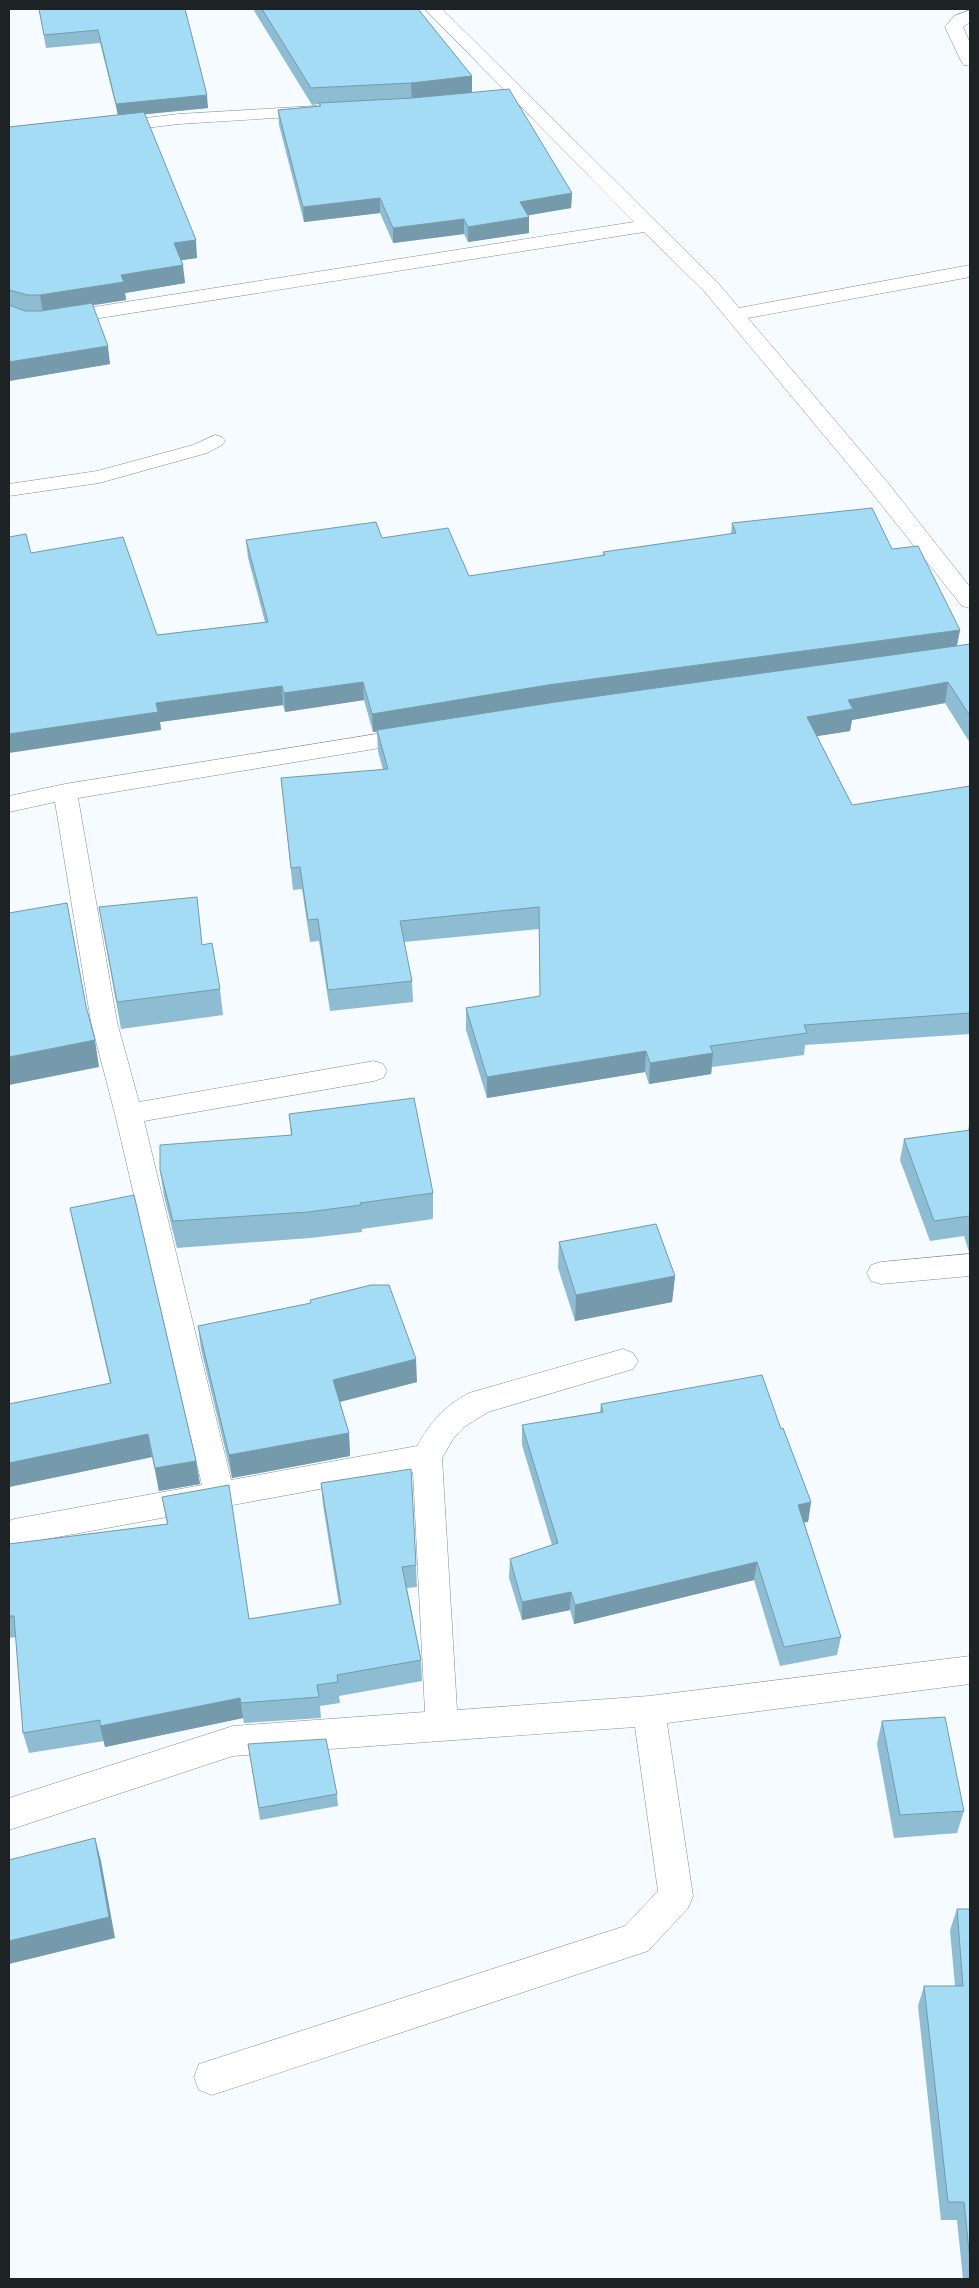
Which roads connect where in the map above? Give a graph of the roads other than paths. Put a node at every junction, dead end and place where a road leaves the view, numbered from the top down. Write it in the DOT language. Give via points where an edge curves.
graph roads {
  1 [pos="433,9"];
  2 [pos="970,15"];
  3 [pos="970,61"];
  4 [pos="519,95"];
  5 [pos="500,97"];
  6 [pos="334,110"];
  7 [pos="94,130"];
  8 [pos="649,225"];
  9 [pos="970,270"];
  10 [pos="9,314"];
  11 [pos="734,315"];
  12 [pos="215,441"];
  13 [pos="9,490"];
  14 [pos="970,601"];
  15 [pos="440,732"];
  16 [pos="65,792"];
  17 [pos="9,804"];
  18 [pos="374,1071"];
  19 [pos="129,1114"];
  20 [pos="970,1265"];
  21 [pos="881,1273"];
  22 [pos="623,1361"];
  23 [pos="427,1457"];
  24 [pos="218,1493"];
  25 [pos="14,1532"];
  26 [pos="970,1670"];
  27 [pos="649,1711"];
  28 [pos="442,1726"];
  29 [pos="9,1814"];
  30 [pos="212,2077"];
  1 -- 4 [label="street"];
  2 -- 3 [label="street" via="954,27"];
  4 -- 5 [label="street"];
  4 -- 8 [label="street"];
  6 -- 7 [label="street" via="179,119"];
  8 -- 10 [label="street" via="43,321 28,321"];
  8 -- 11 [label="street" via="711,287"];
  9 -- 11 [label="street"];
  11 -- 14 [label="street"];
  12 -- 13 [label="street" via="200,449 99,477"];
  15 -- 16 [label="street"];
  16 -- 17 [label="street"];
  16 -- 19 [label="street" via="104,1022"];
  18 -- 19 [label="street"];
  19 -- 24 [label="street"];
  20 -- 21 [label="street"];
  22 -- 23 [label="street" via="480,1402 461,1411 446,1423"];
  23 -- 24 [label="street"];
  23 -- 28 [label="street"];
  24 -- 25 [label="street"];
  26 -- 27 [label="street"];
  27 -- 28 [label="street"];
  27 -- 30 [label="street" via="676,1896 636,1939"];
  28 -- 29 [label="street" via="233,1741"];
}
